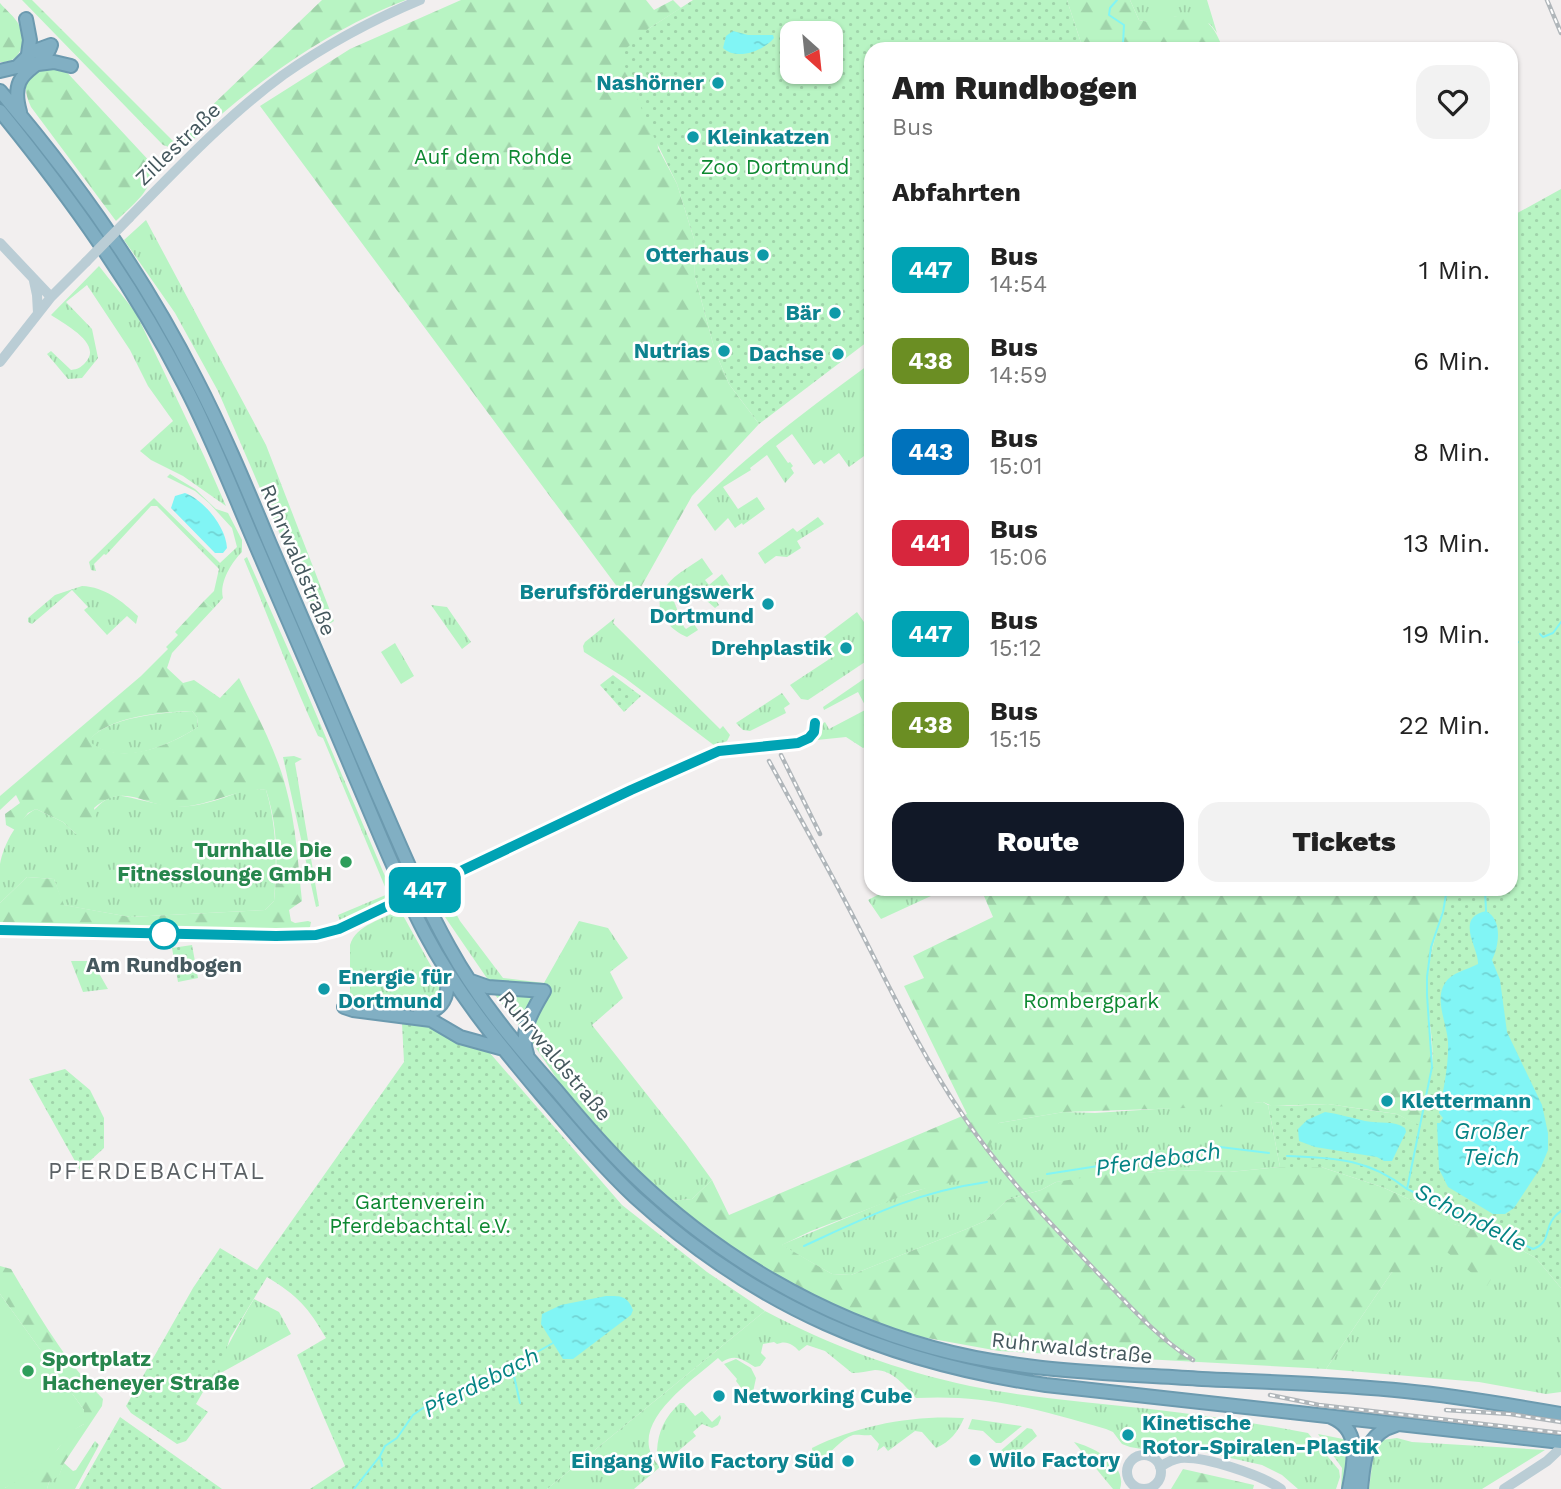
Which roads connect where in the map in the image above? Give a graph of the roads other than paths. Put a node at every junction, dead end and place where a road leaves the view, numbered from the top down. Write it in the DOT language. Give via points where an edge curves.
graph roads {
  1 [pos="420,0"];
  2 [pos="26,19"];
  3 [pos="31,60"];
  4 [pos="71,66"];
  5 [pos="0,71"];
  6 [pos="0,90"];
  7 [pos="0,111"];
  8 [pos="24,120"];
  9 [pos="0,123"];
  10 [pos="19,135"];
  11 [pos="0,243"];
  12 [pos="33,281"];
  13 [pos="51,297"];
  14 [pos="38,313"];
  15 [pos="0,362"];
  16 [pos="447,971"];
  17 [pos="468,978"];
  18 [pos="344,1007"];
  19 [pos="414,1017"];
  20 [pos="507,1054"];
  21 [pos="530,1061"];
  22 [pos="1561,1414"];
  23 [pos="1328,1415"];
  24 [pos="1409,1424"];
  25 [pos="1561,1441"];
  26 [pos="1561,1448"];
  27 [pos="1160,1466"];
  28 [pos="1134,1487"];
  29 [pos="1281,1489"];
  30 [pos="1349,1489"];
  31 [pos="1361,1489"];
  32 [pos="1504,1489"];
  1 -- 13 [label="main road, Zillestraße, bridge" via="341,38 283,76 207,141"];
  2 -- 3 [label="highway"];
  3 -- 4 [label="highway"];
  3 -- 5 [label="highway"];
  3 -- 8 [label="highway" via="19,83"];
  6 -- 8 [label="highway, Ruhrwaldstraße"];
  7 -- 10 [label="highway, Ruhrwaldstraße"];
  8 -- 17 [label="highway, Ruhrwaldstraße" via="117,243 197,380 411,871"];
  9 -- 10 [label="highway"];
  10 -- 16 [label="highway, Ruhrwaldstraße" via="90,227 185,385 385,848"];
  11 -- 12 [label="main road"];
  12 -- 13 [label="main road"];
  12 -- 14 [label="main road"];
  13 -- 14 [label="main road, Zillestraße"];
  14 -- 15 [label="main road, Zillestraße"];
  16 -- 19 [label="highway" via="448,992 442,1006"];
  16 -- 20 [label="highway, Ruhrwaldstraße"];
  17 -- 21 [label="highway, Ruhrwaldstraße"];
  17 -- 21 [label="highway" via="488,988 544,991 525,1033"];
  18 -- 19 [label="highway"];
  19 -- 20 [label="highway" via="437,1022 452,1034 492,1044"];
  20 -- 23 [label="highway, Ruhrwaldstraße" via="614,1177 674,1231 778,1301 843,1332 968,1372 1046,1385"];
  21 -- 22 [label="highway, Ruhrwaldstraße" via="628,1170 673,1212 733,1256 828,1310 898,1337 971,1356 1050,1369 1402,1390"];
  23 -- 24 [label="highway, Ruhrwaldstraße"];
  23 -- 30 [label="highway" via="1341,1422 1352,1438 1355,1454"];
  24 -- 25 [label="highway, Ruhrwaldstraße"];
  24 -- 31 [label="highway" via="1386,1428 1371,1441"];
  26 -- 32 [label="main road"];
  27 -- 28 [label="main road" via="1154,1485"];
  27 -- 28 [label="main road" via="1149,1455 1133,1458 1127,1472"];
  27 -- 29 [label="main road" via="1180,1458 1198,1460 1252,1474"];
}
